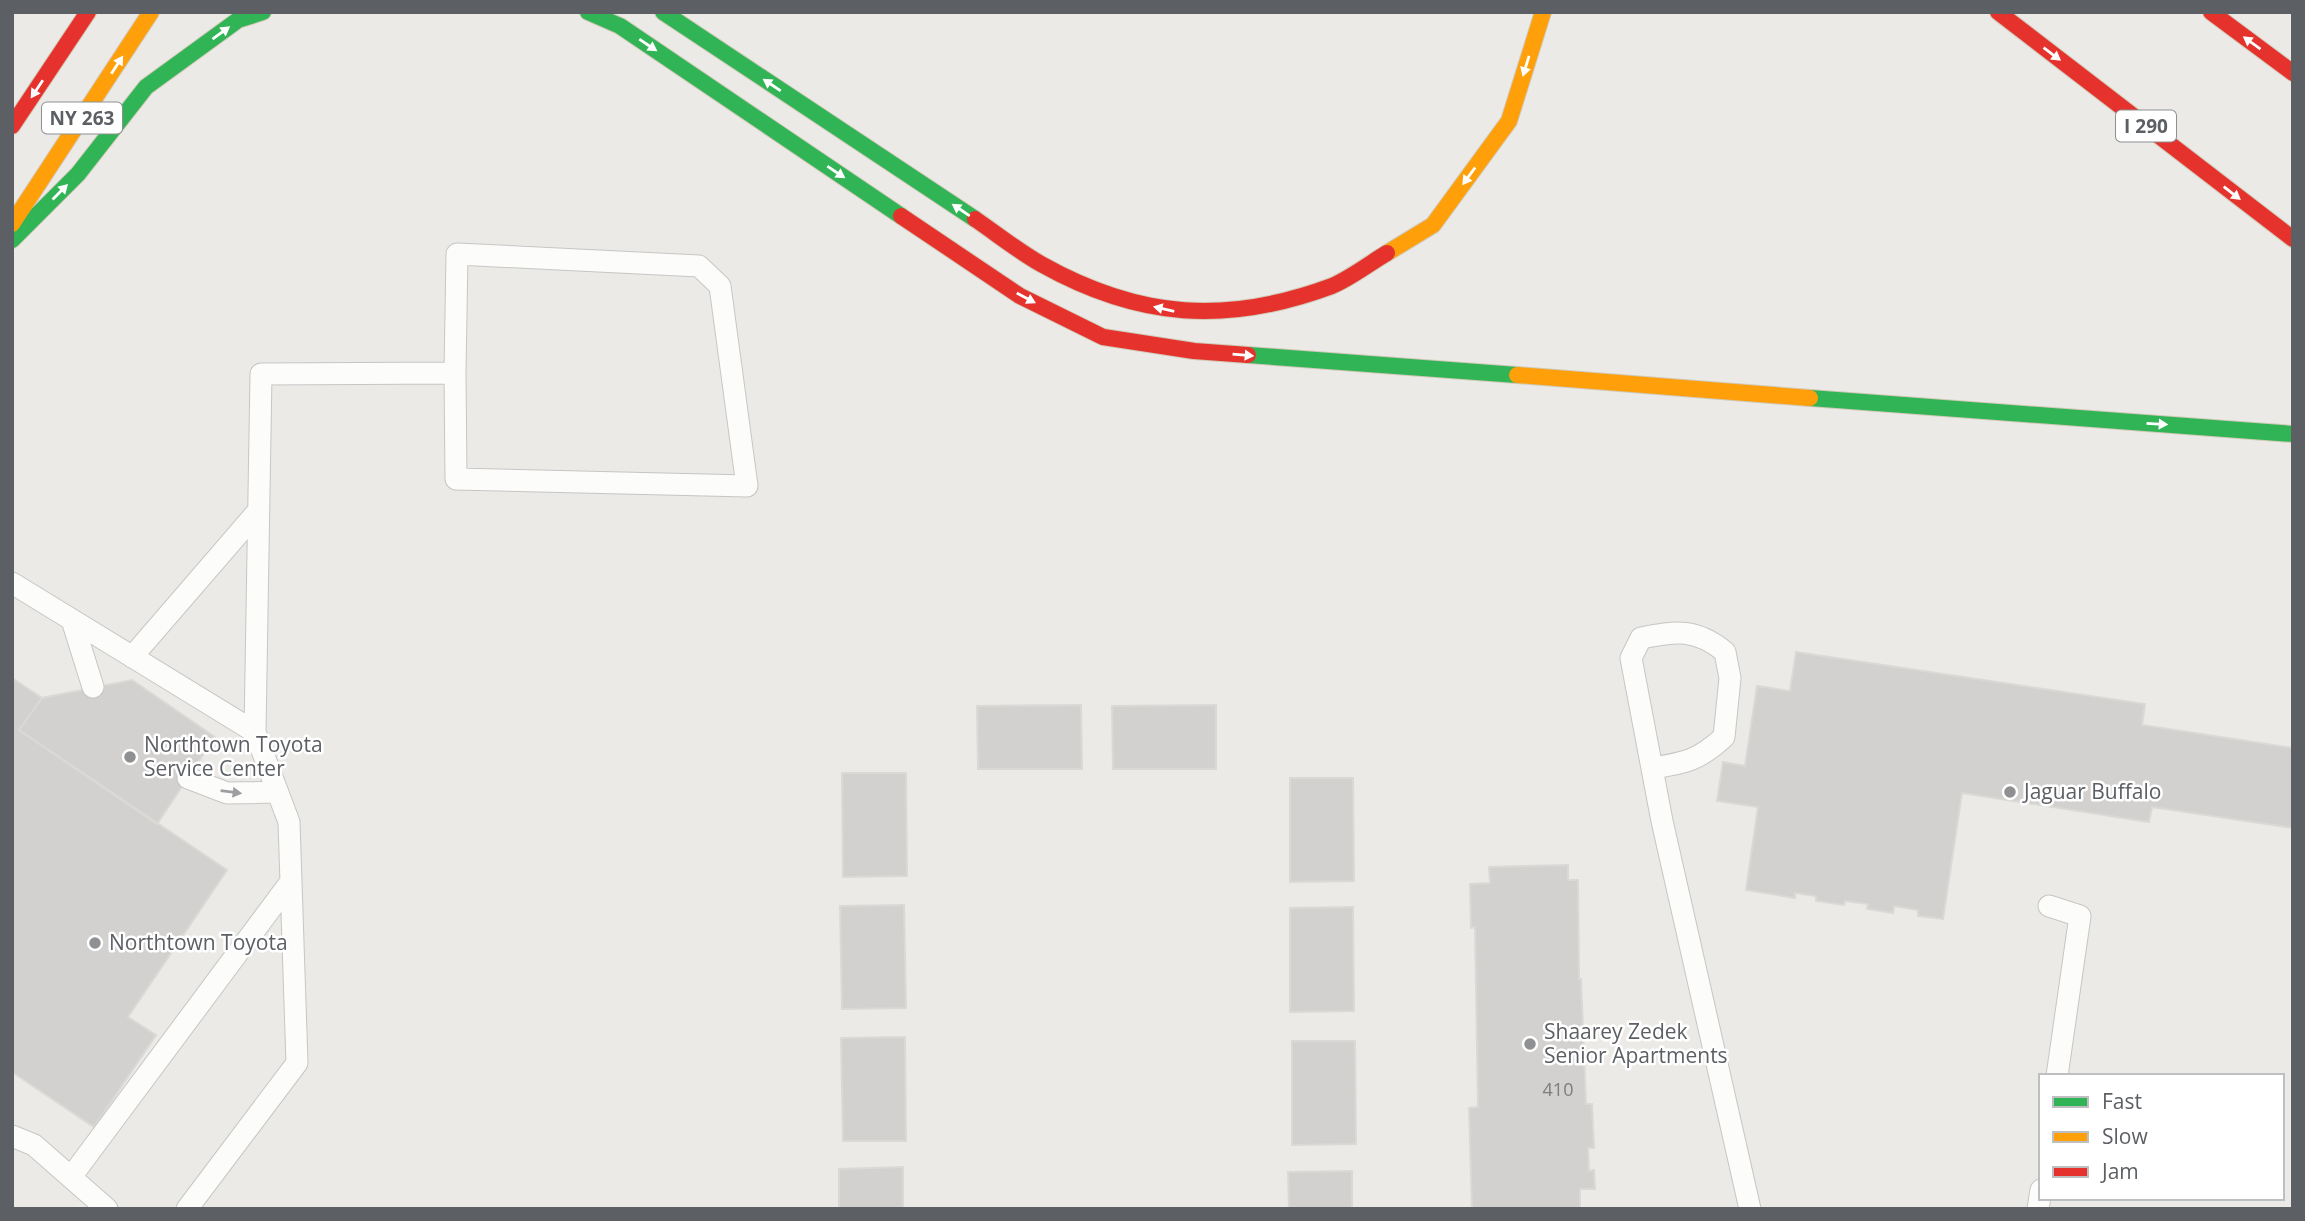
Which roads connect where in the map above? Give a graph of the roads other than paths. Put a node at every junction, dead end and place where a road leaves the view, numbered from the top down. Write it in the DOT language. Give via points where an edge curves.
graph roads {
  1 [pos="88,12"];
  2 [pos="151,12"];
  3 [pos="263,12"];
  4 [pos="588,12"];
  5 [pos="663,12"];
  6 [pos="1543,12"];
  7 [pos="1998,12"];
  8 [pos="2211,12"];
  9 [pos="2293,73"];
  10 [pos="12,126"];
  11 [pos="12,224"];
  12 [pos="12,240"];
  13 [pos="2293,240"];
  14 [pos="455,373"];
  15 [pos="2293,434"];
  16 [pos="258,511"];
  17 [pos="12,583"];
  18 [pos="72,620"];
  19 [pos="132,657"];
  20 [pos="93,687"];
  21 [pos="255,732"];
  22 [pos="1652,768"];
  23 [pos="188,778"];
  24 [pos="276,792"];
  25 [pos="289,884"];
  26 [pos="2049,906"];
  27 [pos="2057,1074"];
  28 [pos="12,1136"];
  29 [pos="71,1177"];
  30 [pos="107,1209"];
  31 [pos="187,1209"];
  32 [pos="1750,1209"];
  1 -- 10 [label="main road, NY 263, one-way"];
  11 -- 2 [label="main road, NY 263, one-way"];
  12 -- 3 [label="main road, one-way" via="78,174 146,87 238,20"];
  4 -- 15 [label="main road, one-way" via="620,26 1020,296 1103,337 1194,351"];
  6 -- 5 [label="main road, one-way" via="1509,121 1433,225 1334,285 1213,313 1171,311 1114,295 1042,264"];
  7 -- 13 [label="main road, I 290, one-way"];
  9 -- 8 [label="main road, one-way"];
  14 -- 14 [label="lane" via="457,254 699,266 720,286 747,486 456,479"];
  14 -- 16 [label="lane" via="261,374"];
  16 -- 19 [label="lane"];
  16 -- 21 [label="lane"];
  17 -- 18 [label="lane"];
  18 -- 19 [label="lane"];
  18 -- 20 [label="lane"];
  19 -- 21 [label="lane"];
  21 -- 24 [label="lane"];
  22 -- 22 [label="lane" via="1632,658 1641,638 1667,633 1706,636 1725,652 1730,678 1724,737 1704,755"];
  22 -- 32 [label="lane"];
  23 -- 24 [label="lane, one-way" via="228,793"];
  24 -- 25 [label="lane" via="289,822"];
  25 -- 29 [label="lane"];
  25 -- 31 [label="lane" via="297,1063"];
  26 -- 27 [label="lane" via="2080,916"];
  28 -- 29 [label="lane" via="34,1144"];
  29 -- 30 [label="lane"];
}
